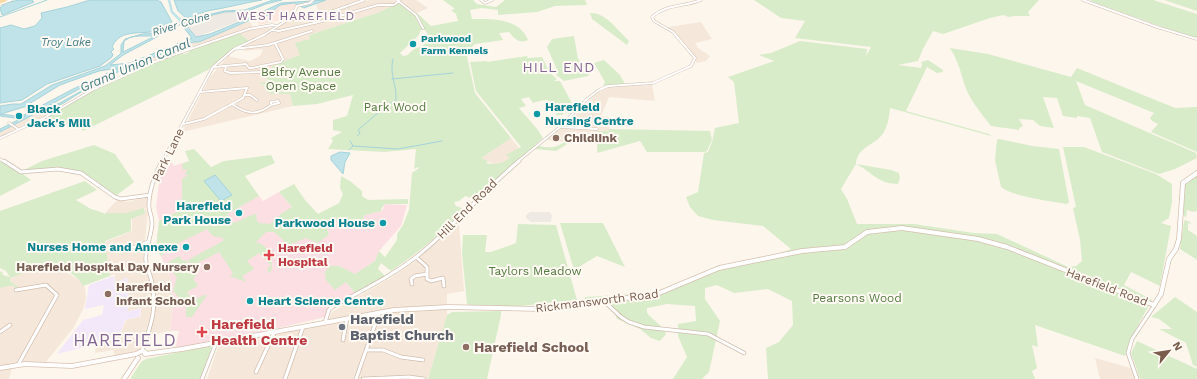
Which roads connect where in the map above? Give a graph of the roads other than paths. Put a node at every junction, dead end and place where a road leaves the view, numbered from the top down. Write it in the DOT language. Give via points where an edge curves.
graph roads {
  1 [pos="5,0"];
  2 [pos="11,0"];
  3 [pos="313,0"];
  4 [pos="364,0"];
  5 [pos="486,0"];
  6 [pos="492,0"];
  7 [pos="701,0"];
  8 [pos="1083,0"];
  9 [pos="398,1"];
  10 [pos="482,1"];
  11 [pos="0,3"];
  12 [pos="287,20"];
  13 [pos="278,26"];
  14 [pos="423,28"];
  15 [pos="272,30"];
  16 [pos="312,31"];
  17 [pos="1197,39"];
  18 [pos="275,43"];
  19 [pos="234,49"];
  20 [pos="226,66"];
  21 [pos="213,67"];
  22 [pos="226,72"];
  23 [pos="260,72"];
  24 [pos="221,75"];
  25 [pos="200,92"];
  26 [pos="245,95"];
  27 [pos="257,100"];
  28 [pos="232,104"];
  29 [pos="271,105"];
  30 [pos="9,123"];
  31 [pos="183,124"];
  32 [pos="560,127"];
  33 [pos="18,129"];
  34 [pos="597,129"];
  35 [pos="0,138"];
  36 [pos="0,159"];
  37 [pos="1197,173"];
  38 [pos="150,195"];
  39 [pos="148,242"];
  40 [pos="1013,250"];
  41 [pos="124,251"];
  42 [pos="416,257"];
  43 [pos="427,274"];
  44 [pos="412,284"];
  45 [pos="444,286"];
  46 [pos="16,290"];
  47 [pos="604,301"];
  48 [pos="1154,305"];
  49 [pos="379,313"];
  50 [pos="347,317"];
  51 [pos="325,322"];
  52 [pos="10,325"];
  53 [pos="303,327"];
  54 [pos="0,332"];
  55 [pos="274,333"];
  56 [pos="343,340"];
  57 [pos="216,343"];
  58 [pos="366,350"];
  59 [pos="144,352"];
  60 [pos="744,353"];
  61 [pos="137,356"];
  62 [pos="423,360"];
  63 [pos="17,365"];
  64 [pos="0,368"];
  65 [pos="256,372"];
  66 [pos="416,378"];
  67 [pos="124,379"];
  68 [pos="202,379"];
  69 [pos="285,379"];
  70 [pos="356,379"];
  71 [pos="363,379"];
  72 [pos="370,379"];
  73 [pos="424,379"];
  74 [pos="1137,379"];
  1 -- 11 [label="main road"];
  2 -- 11 [label="street"];
  3 -- 12 [label="street, Park Lane" via="298,6"];
  4 -- 12 [label="street" via="322,15"];
  5 -- 10 [label="street"];
  6 -- 10 [label="street"];
  7 -- 32 [label="street, Hill End Road" via="688,5 665,8 652,16 654,21 676,35 695,58 691,66 653,83 604,87 587,99"];
  8 -- 17 [label="street"];
  9 -- 14 [label="street" via="416,13"];
  9 -- 15 [label="street" via="394,5 378,5 310,24 279,31"];
  12 -- 13 [label="street, Park Lane"];
  13 -- 15 [label="street, Park Lane"];
  13 -- 33 [label="street" via="248,29 164,58 94,89 44,118"];
  15 -- 19 [label="street, Park Lane"];
  16 -- 18 [label="street"];
  18 -- 19 [label="street"];
  18 -- 20 [label="street" via="283,59 281,62 252,68 246,64"];
  19 -- 21 [label="street, Park Lane"];
  20 -- 21 [label="street"];
  20 -- 22 [label="street"];
  21 -- 25 [label="street, Park Lane"];
  22 -- 23 [label="street"];
  22 -- 24 [label="street"];
  25 -- 26 [label="street" via="246,88"];
  25 -- 31 [label="street, Park Lane"];
  26 -- 27 [label="street"];
  26 -- 28 [label="street"];
  28 -- 29 [label="street" via="249,114 262,112"];
  28 -- 31 [label="street" via="204,118"];
  30 -- 33 [label="street"];
  31 -- 38 [label="street, Park Lane" via="157,171"];
  32 -- 34 [label="street"];
  32 -- 42 [label="street, Hill End Road" via="496,180 448,230"];
  33 -- 35 [label="street"];
  36 -- 38 [label="street" via="21,172 58,170 81,173 115,198"];
  37 -- 48 [label="street, Harefield Road" via="1183,183 1179,239 1169,259 1161,294"];
  38 -- 39 [label="street, Park Lane" via="152,223"];
  39 -- 41 [label="street"];
  39 -- 59 [label="street, Park Lane" via="146,262 152,282 154,307"];
  40 -- 47 [label="street, Rickmansworth Road" via="978,238 902,228 871,230 862,233 845,247 802,251 719,268 666,292"];
  40 -- 48 [label="street, Harefield Road"];
  42 -- 43 [label="street" via="427,267"];
  42 -- 51 [label="street, Hill End Road" via="389,276 329,310"];
  43 -- 44 [label="street" via="415,276 411,279"];
  43 -- 45 [label="street" via="431,281 443,278"];
  46 -- 63 [label="street" via="46,285 57,295"];
  47 -- 49 [label="street, Rickmansworth Road" via="540,309 448,307"];
  47 -- 60 [label="street" via="629,322 644,327 708,334"];
  48 -- 74 [label="street" via="1132,340 1128,352"];
  49 -- 50 [label="street, Rickmansworth Road"];
  49 -- 58 [label="street"];
  50 -- 51 [label="street, Rickmansworth Road"];
  50 -- 56 [label="street"];
  51 -- 53 [label="street, Rickmansworth Road"];
  52 -- 54 [label="street"];
  53 -- 55 [label="street, Rickmansworth Road"];
  53 -- 69 [label="street"];
  55 -- 57 [label="street, Rickmansworth Road"];
  55 -- 65 [label="street"];
  57 -- 59 [label="street, Rickmansworth Road"];
  57 -- 68 [label="street"];
  58 -- 62 [label="street" via="383,350 401,357"];
  58 -- 70 [label="street"];
  59 -- 61 [label="street" via="142,357"];
  61 -- 63 [label="street" via="72,366"];
  61 -- 67 [label="street"];
  63 -- 64 [label="street"];
  66 -- 72 [label="street"];
  66 -- 73 [label="street"];
  71 -- 72 [label="street"];
}
